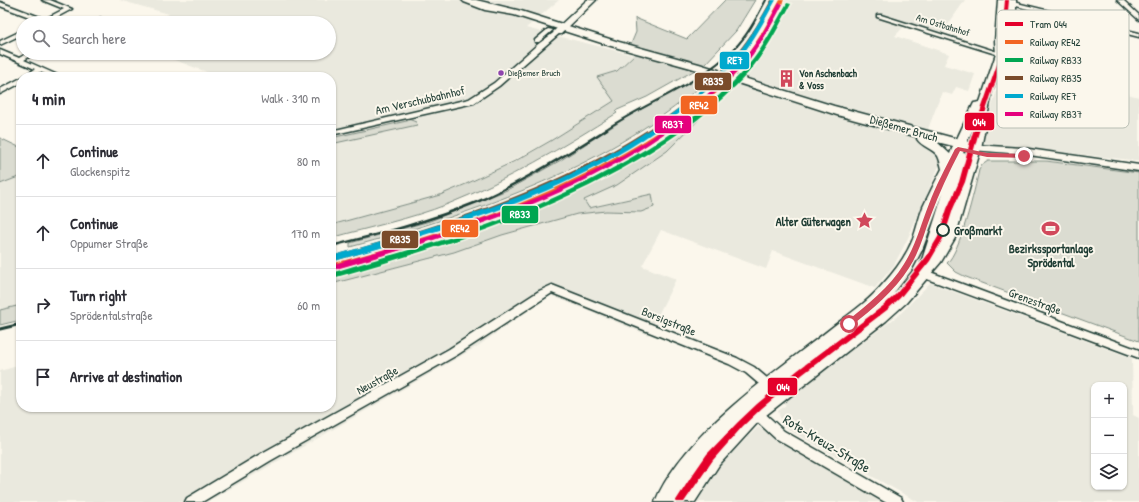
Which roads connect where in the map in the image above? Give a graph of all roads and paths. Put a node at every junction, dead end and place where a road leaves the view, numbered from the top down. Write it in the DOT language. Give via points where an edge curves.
graph roads {
  1 [pos="45,0"];
  2 [pos="467,0"];
  3 [pos="583,0"];
  4 [pos="592,0"];
  5 [pos="1002,0"];
  6 [pos="1120,0"];
  7 [pos="1012,2"];
  8 [pos="0,4"];
  9 [pos="1002,10"];
  10 [pos="1043,10"];
  11 [pos="29,16"];
  12 [pos="55,16"];
  13 [pos="879,16"];
  14 [pos="574,17"];
  15 [pos="1139,17"];
  16 [pos="556,29"];
  17 [pos="1129,32"];
  18 [pos="16,35"];
  19 [pos="587,35"];
  20 [pos="1139,35"];
  21 [pos="0,43"];
  22 [pos="615,44"];
  23 [pos="0,52"];
  24 [pos="997,53"];
  25 [pos="16,59"];
  26 [pos="19,60"];
  27 [pos="997,65"];
  28 [pos="40,69"];
  29 [pos="35,72"];
  30 [pos="47,72"];
  31 [pos="16,83"];
  32 [pos="0,92"];
  33 [pos="987,92"];
  34 [pos="832,109"];
  35 [pos="336,132"];
  36 [pos="918,137"];
  37 [pos="959,147"];
  38 [pos="975,151"];
  39 [pos="948,168"];
  40 [pos="1139,168"];
  41 [pos="924,270"];
  42 [pos="552,290"];
  43 [pos="1139,354"];
  44 [pos="770,387"];
  45 [pos="754,407"];
  46 [pos="192,502"];
  47 [pos="665,502"];
  48 [pos="683,502"];
  49 [pos="898,502"];
  1 -- 12 [label="street" via="69,9"];
  2 -- 16 [label="main road, Dießemer Bruch"];
  3 -- 16 [label="main road"];
  4 -- 14 [label="main road"];
  5 -- 7 [label="street"];
  5 -- 9 [label="main road"];
  6 -- 15 [label="street"];
  7 -- 10 [label="street"];
  8 -- 11 [label="street"];
  13 -- 24 [label="street, Am Ostbahnhof"];
  14 -- 16 [label="main road"];
  14 -- 19 [label="main road" via="577,27"];
  16 -- 19 [label="main road, Dießemer Bruch"];
  16 -- 22 [label="main road, Dießemer Bruch"];
  16 -- 35 [label="street, Am Verschubbahnhof" via="486,94 471,101"];
  17 -- 20 [label="street"];
  18 -- 21 [label="street"];
  19 -- 22 [label="main road, Dießemer Bruch"];
  22 -- 34 [label="main road, Dießemer Bruch"];
  23 -- 25 [label="street"];
  26 -- 28 [label="street"];
  27 -- 33 [label="main road"];
  28 -- 29 [label="street"];
  28 -- 30 [label="street"];
  31 -- 32 [label="street"];
  33 -- 37 [label="main road" via="978,104"];
  33 -- 38 [label="main road"];
  34 -- 36 [label="main road, Dießemer Bruch"];
  34 -- 37 [label="main road, Dießemer Bruch" via="946,141"];
  36 -- 37 [label="main road"];
  36 -- 39 [label="main road" via="941,151"];
  37 -- 38 [label="main road"];
  37 -- 39 [label="main road"];
  37 -- 41 [label="main road" via="962,160"];
  38 -- 40 [label="street" via="1024,156 1038,154"];
  38 -- 41 [label="main road" via="948,238 941,251"];
  39 -- 44 [label="main road" via="929,210 920,239 906,266 879,300"];
  41 -- 43 [label="street, Grenzstraße"];
  41 -- 45 [label="main road" via="900,298 880,316"];
  42 -- 44 [label="street, Borsigstraße" via="733,361 750,370"];
  42 -- 46 [label="street, Neustraße" via="453,352 266,456"];
  44 -- 45 [label="main road"];
  45 -- 47 [label="main road" via="721,430 696,455"];
  45 -- 48 [label="main road" via="712,458"];
  45 -- 49 [label="street, Rote-Kreuz-Straße" via="780,435"];
}
